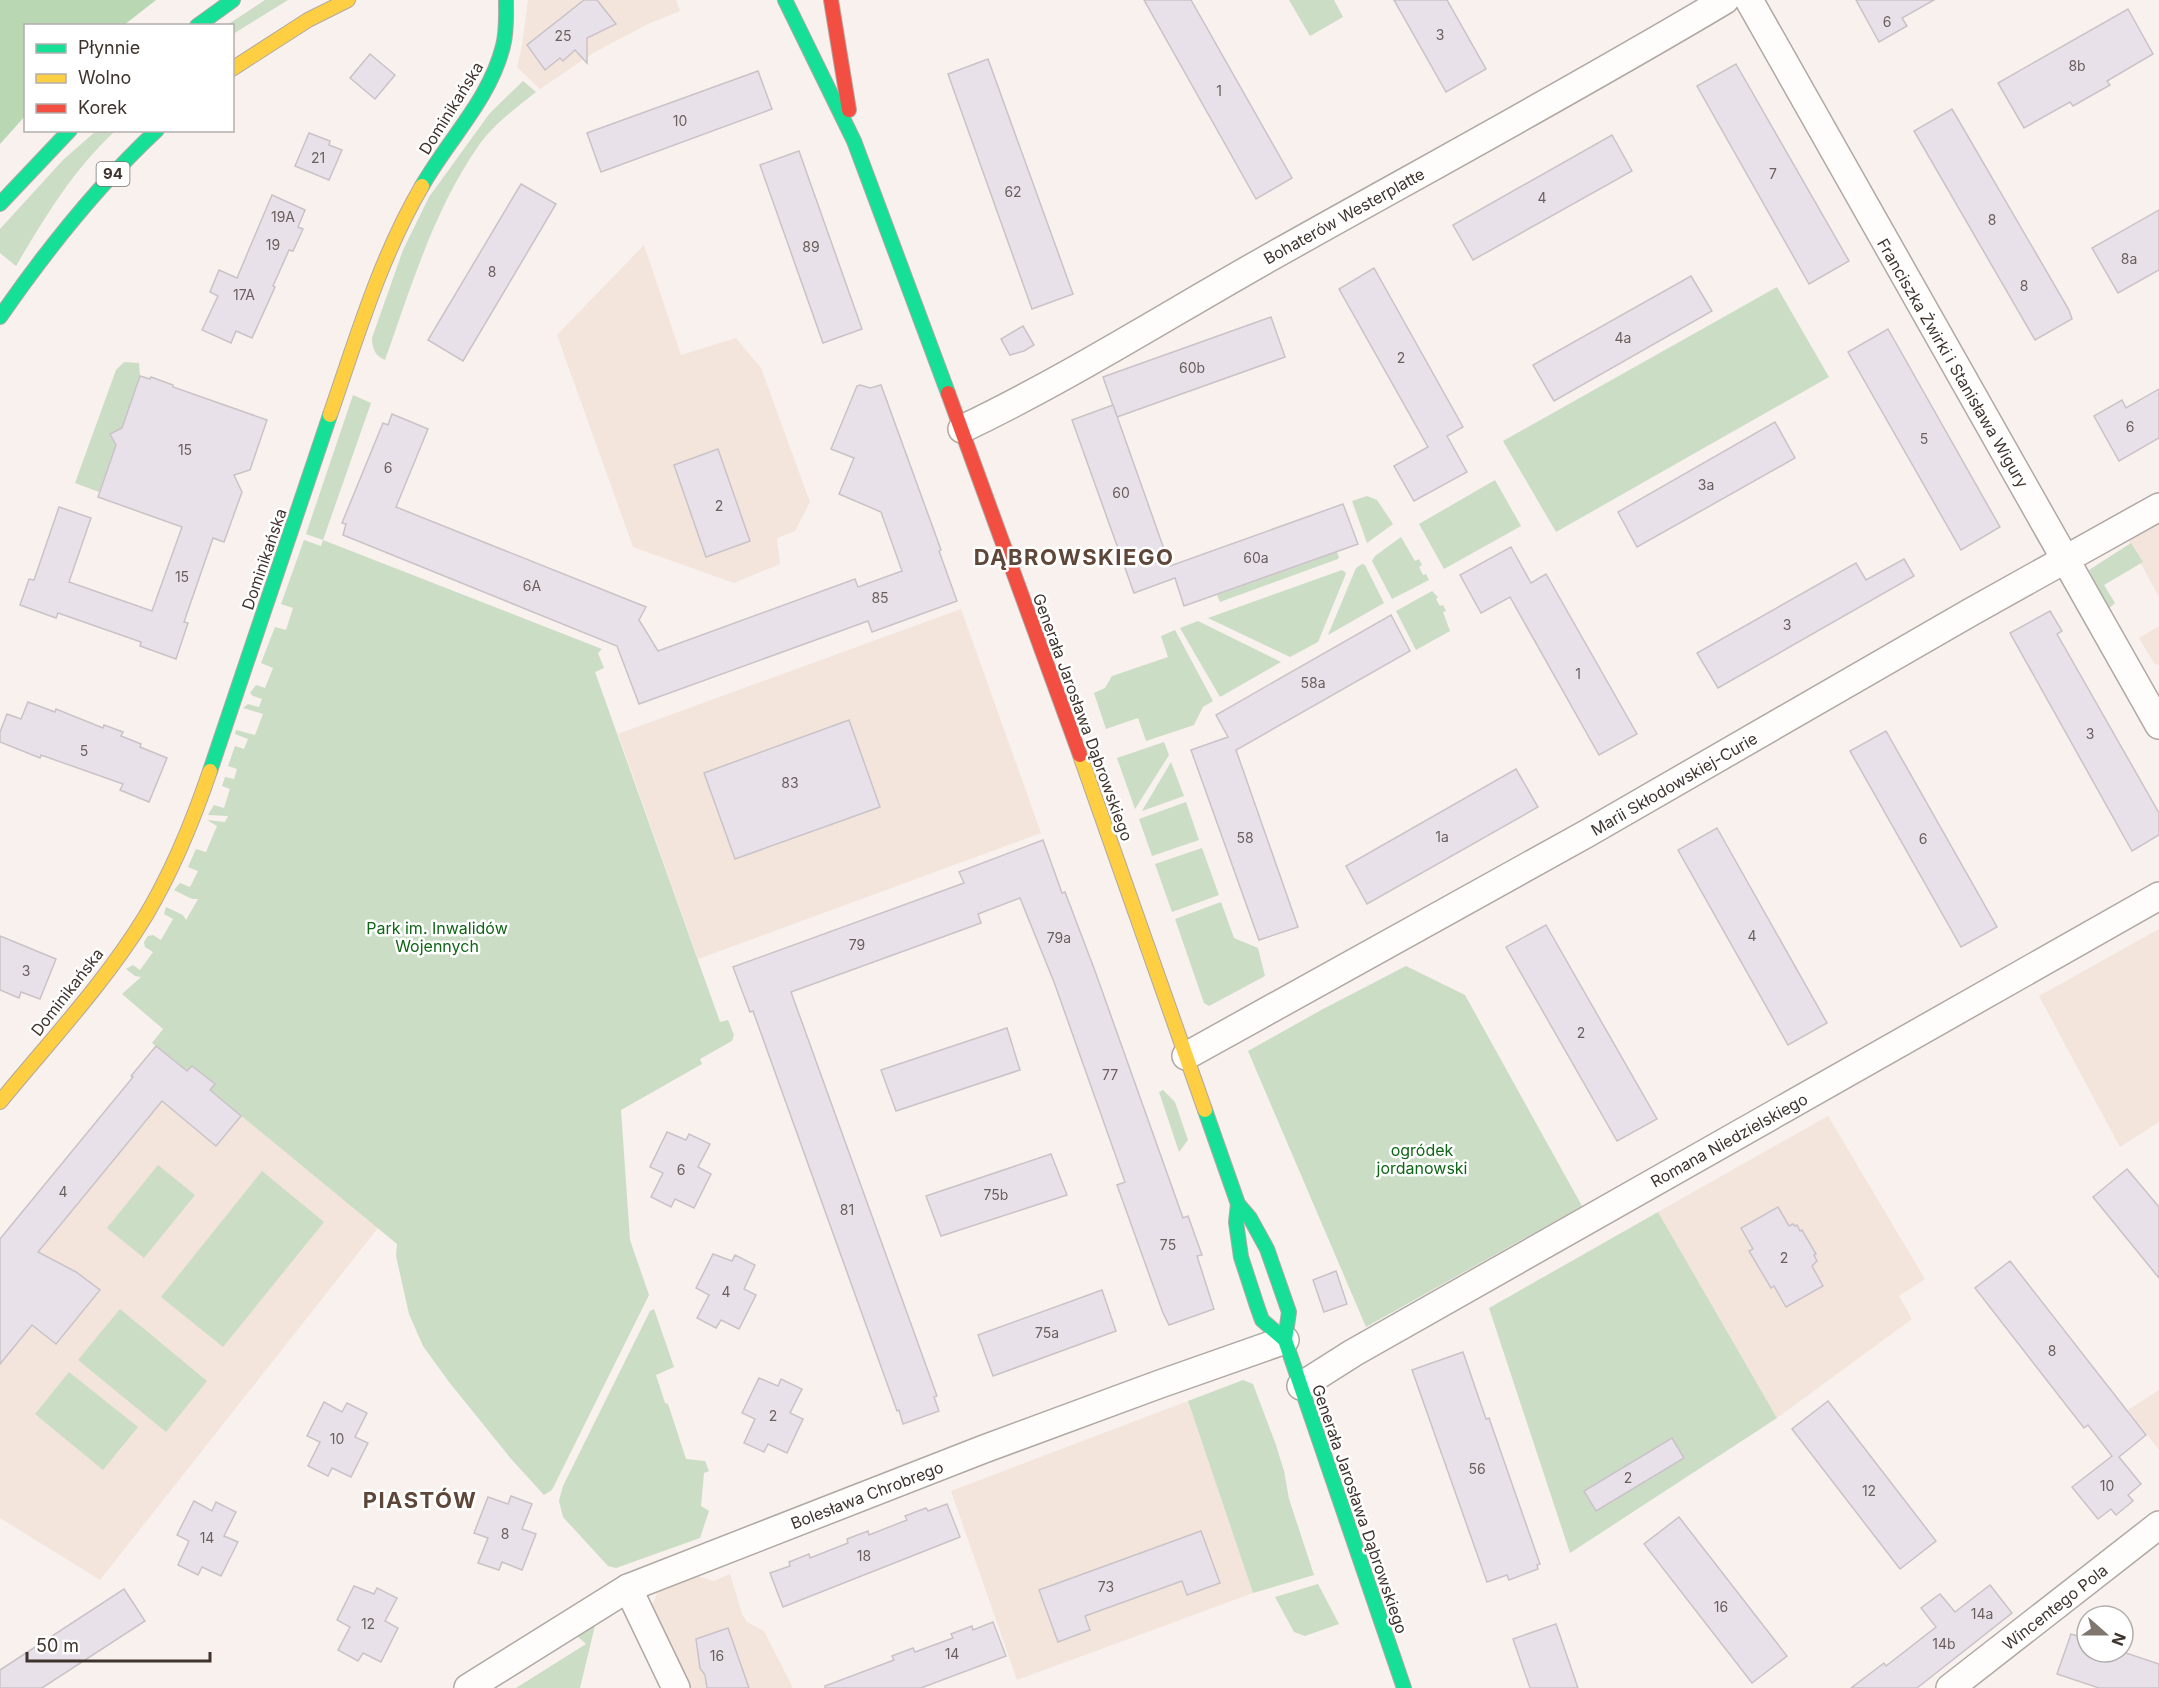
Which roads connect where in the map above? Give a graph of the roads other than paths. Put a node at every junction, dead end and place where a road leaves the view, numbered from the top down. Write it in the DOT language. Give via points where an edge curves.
graph roads {
  1 [pos="233,0"];
  2 [pos="348,0"];
  3 [pos="506,0"];
  4 [pos="785,0"];
  5 [pos="831,0"];
  6 [pos="1725,0"];
  7 [pos="1749,0"];
  8 [pos="200,24"];
  9 [pos="234,68"];
  10 [pos="68,132"];
  11 [pos="155,132"];
  12 [pos="854,141"];
  13 [pos="0,204"];
  14 [pos="0,317"];
  15 [pos="962,429"];
  16 [pos="2159,507"];
  17 [pos="2065,560"];
  18 [pos="2159,725"];
  19 [pos="2159,896"];
  20 [pos="1186,1056"];
  21 [pos="0,1102"];
  22 [pos="1238,1204"];
  23 [pos="1285,1340"];
  24 [pos="1301,1386"];
  25 [pos="2159,1525"];
  26 [pos="628,1588"];
  27 [pos="468,1688"];
  28 [pos="676,1688"];
  29 [pos="1404,1688"];
  30 [pos="1950,1688"];
  1 -- 8 [label="main road"];
  2 -- 9 [label="main road" via="308,20"];
  3 -- 21 [label="main road, Dominikańska" via="507,32 494,74 409,208 375,284 181,848 135,933"];
  4 -- 12 [label="main road, Generała Jarosława Dąbrowskiego"];
  5 -- 12 [label="main road, Generała Jarosława Dąbrowskiego"];
  6 -- 15 [label="street, Bohaterów Westerplatte" via="1111,350"];
  7 -- 17 [label="street, Franciszka Żwirki i Stanisława Wigury"];
  10 -- 13 [label="main road"];
  11 -- 14 [label="main road, 94" via="72,219"];
  12 -- 15 [label="main road, Generała Jarosława Dąbrowskiego"];
  15 -- 20 [label="main road, Generała Jarosława Dąbrowskiego"];
  16 -- 17 [label="street, Marii Skłodowskiej-Curie"];
  17 -- 18 [label="street, Franciszka Żwirki i Stanisława Wigury"];
  17 -- 20 [label="street, Marii Skłodowskiej-Curie" via="1586,834"];
  19 -- 24 [label="street, Romana Niedzielskiego"];
  20 -- 22 [label="main road, Generała Jarosława Dąbrowskiego"];
  22 -- 23 [label="main road, Generała Jarosława Dąbrowskiego" via="1267,1249 1289,1311"];
  22 -- 23 [label="main road, Generała Jarosława Dąbrowskiego" via="1236,1222 1241,1257 1257,1306 1262,1320"];
  23 -- 24 [label="main road, Generała Jarosława Dąbrowskiego"];
  23 -- 26 [label="street, Bolesława Chrobrego" via="984,1449"];
  24 -- 29 [label="main road, Generała Jarosława Dąbrowskiego"];
  25 -- 30 [label="street, Wincentego Pola"];
  26 -- 27 [label="street, Bolesława Chrobrego"];
  26 -- 28 [label="street"];
}
